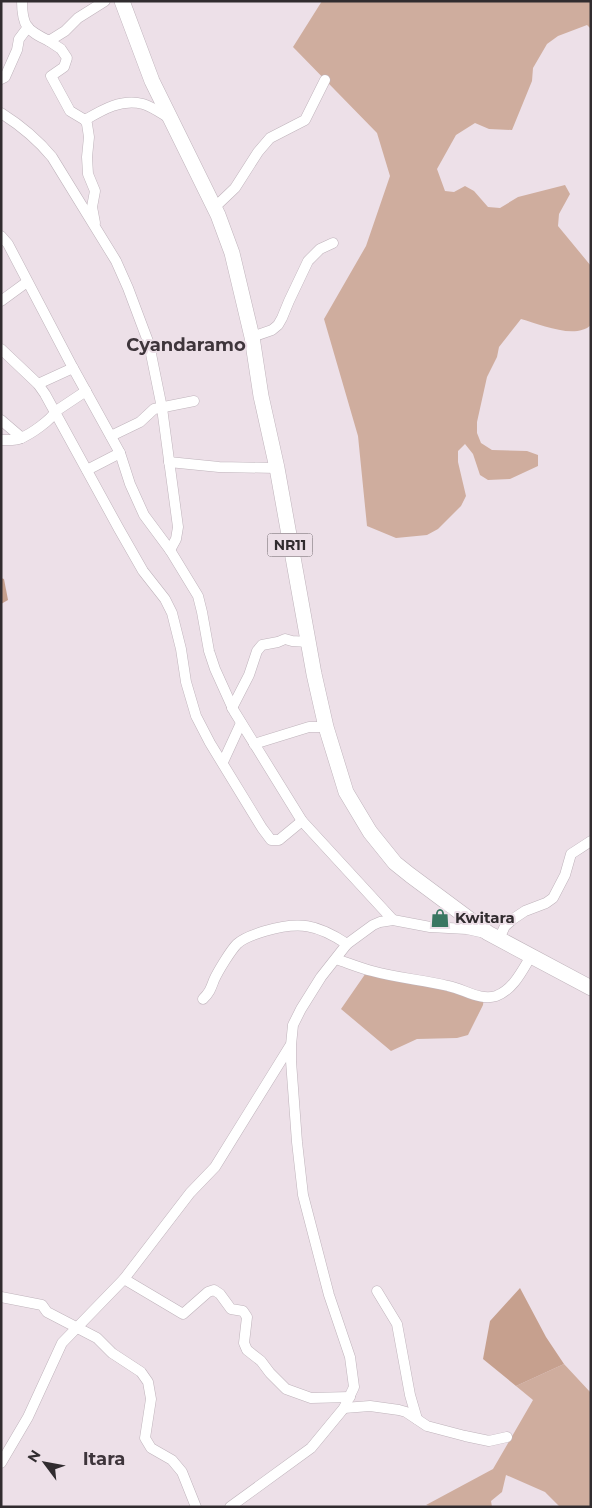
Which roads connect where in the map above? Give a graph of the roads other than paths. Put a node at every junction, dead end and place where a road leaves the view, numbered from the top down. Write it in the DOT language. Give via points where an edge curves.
graph roads {
  1 [pos="22,1"];
  2 [pos="105,1"];
  3 [pos="122,1"];
  4 [pos="28,27"];
  5 [pos="50,41"];
  6 [pos="1,79"];
  7 [pos="325,80"];
  8 [pos="1,113"];
  9 [pos="171,119"];
  10 [pos="84,120"];
  11 [pos="214,208"];
  12 [pos="96,228"];
  13 [pos="1,236"];
  14 [pos="333,243"];
  15 [pos="27,282"];
  16 [pos="1,301"];
  17 [pos="252,338"];
  18 [pos="1,349"];
  19 [pos="73,368"];
  20 [pos="38,384"];
  21 [pos="86,391"];
  22 [pos="194,401"];
  23 [pos="162,408"];
  24 [pos="56,411"];
  25 [pos="1,420"];
  26 [pos="111,436"];
  27 [pos="22,438"];
  28 [pos="1,440"];
  29 [pos="120,453"];
  30 [pos="169,462"];
  31 [pos="277,468"];
  32 [pos="87,470"];
  33 [pos="170,550"];
  34 [pos="308,642"];
  35 [pos="232,708"];
  36 [pos="241,723"];
  37 [pos="326,727"];
  38 [pos="254,744"];
  39 [pos="223,762"];
  40 [pos="302,822"];
  41 [pos="591,841"];
  42 [pos="393,920"];
  43 [pos="494,936"];
  44 [pos="347,944"];
  45 [pos="532,956"];
  46 [pos="336,959"];
  47 [pos="591,988"];
  48 [pos="203,999"];
  49 [pos="290,1045"];
  50 [pos="124,1278"];
  51 [pos="377,1291"];
  52 [pos="1,1297"];
  53 [pos="77,1327"];
  54 [pos="350,1397"];
  55 [pos="344,1408"];
  56 [pos="416,1419"];
  57 [pos="507,1437"];
  58 [pos="1,1462"];
  59 [pos="196,1507"];
  60 [pos="230,1507"];
  1 -- 4 [label="street" via="22,16"];
  2 -- 5 [label="street"];
  3 -- 9 [label="highway, NR11" via="152,81"];
  4 -- 5 [label="street"];
  4 -- 6 [label="street" via="19,39 5,77"];
  5 -- 10 [label="street" via="67,58 64,67 51,76 70,112"];
  7 -- 11 [label="street" via="305,120 270,138 235,188"];
  8 -- 12 [label="street" via="44,148"];
  9 -- 10 [label="street" via="142,104 127,103 108,107"];
  9 -- 11 [label="highway, NR11"];
  10 -- 12 [label="street" via="89,137 88,174 95,191 92,206"];
  11 -- 17 [label="highway, NR11" via="232,253"];
  12 -- 23 [label="street" via="116,261 149,344"];
  13 -- 15 [label="street"];
  14 -- 17 [label="street" via="308,260 278,325"];
  15 -- 16 [label="street"];
  15 -- 19 [label="street"];
  17 -- 31 [label="highway, NR11"];
  18 -- 20 [label="street"];
  19 -- 20 [label="street"];
  19 -- 21 [label="street"];
  20 -- 24 [label="street"];
  21 -- 24 [label="street"];
  21 -- 26 [label="street"];
  22 -- 23 [label="street"];
  23 -- 26 [label="street" via="154,409 140,422"];
  23 -- 30 [label="street"];
  24 -- 27 [label="street"];
  24 -- 32 [label="street"];
  25 -- 27 [label="street"];
  26 -- 29 [label="street"];
  27 -- 28 [label="street"];
  29 -- 32 [label="street"];
  29 -- 33 [label="street" via="144,515"];
  30 -- 31 [label="street"];
  30 -- 33 [label="street" via="178,527"];
  31 -- 34 [label="highway, NR11"];
  32 -- 39 [label="street" via="143,570 172,613 196,716"];
  33 -- 35 [label="street" via="198,596 212,660"];
  34 -- 35 [label="street" via="285,639 262,645"];
  34 -- 37 [label="highway, NR11"];
  35 -- 36 [label="street"];
  36 -- 38 [label="street"];
  36 -- 39 [label="street"];
  37 -- 38 [label="street" via="308,727"];
  37 -- 43 [label="highway, NR11" via="346,792 370,832 395,863"];
  38 -- 40 [label="street"];
  39 -- 40 [label="street" via="271,840 280,840"];
  40 -- 42 [label="street"];
  41 -- 43 [label="street" via="572,854 553,898 513,919"];
  42 -- 43 [label="street" via="467,929"];
  42 -- 44 [label="street" via="373,925"];
  43 -- 45 [label="highway, NR11"];
  44 -- 46 [label="street"];
  44 -- 48 [label="street" via="314,926 283,926 252,935 237,943"];
  45 -- 46 [label="street" via="509,988 494,997 371,971"];
  45 -- 47 [label="highway, NR11"];
  46 -- 49 [label="street" via="301,1009"];
  49 -- 50 [label="street" via="214,1167"];
  49 -- 54 [label="street" via="303,1195 329,1295 350,1357 354,1387"];
  50 -- 53 [label="street"];
  50 -- 54 [label="street" via="183,1314 214,1290 231,1309 243,1311 247,1317 244,1343 247,1350 286,1389 311,1398"];
  51 -- 56 [label="street" via="397,1324"];
  52 -- 53 [label="street" via="42,1305 47,1312"];
  53 -- 58 [label="street" via="62,1343 28,1417"];
  53 -- 59 [label="street" via="97,1338 112,1353 141,1372 148,1382 151,1399 145,1438 151,1448 172,1460 182,1472"];
  54 -- 55 [label="street"];
  55 -- 56 [label="street" via="370,1406 399,1410"];
  55 -- 60 [label="street" via="311,1448"];
  56 -- 57 [label="street" via="427,1426 489,1441"];
}
